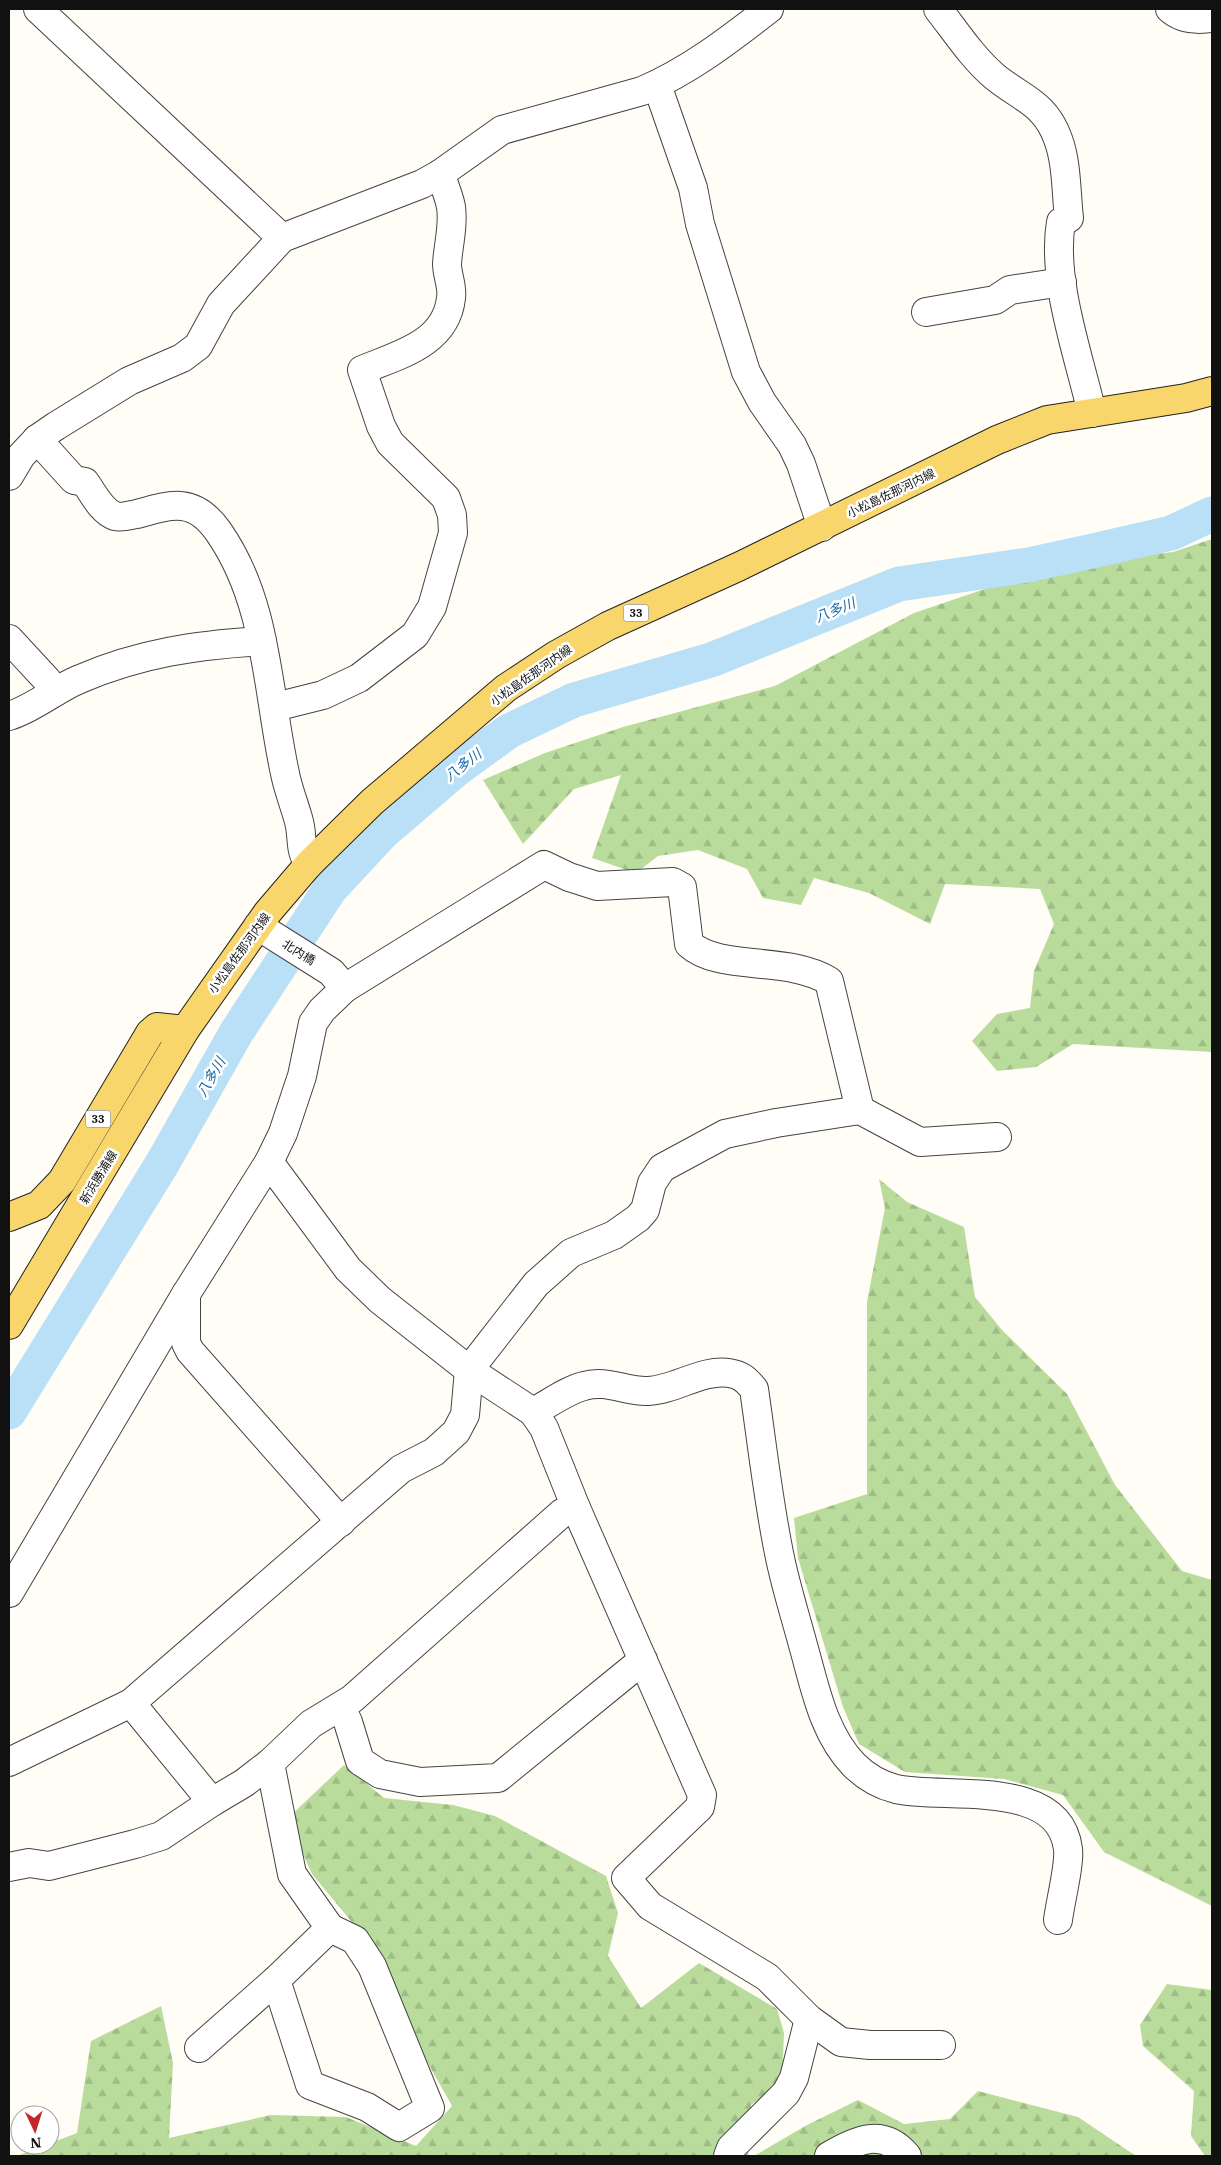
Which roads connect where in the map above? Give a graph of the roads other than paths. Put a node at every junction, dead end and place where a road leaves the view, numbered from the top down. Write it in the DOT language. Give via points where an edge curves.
graph roads {
  1 [pos="38,9"];
  2 [pos="769,9"];
  3 [pos="938,9"];
  4 [pos="1170,9"];
  5 [pos="1212,18"];
  6 [pos="657,85"];
  7 [pos="440,174"];
  8 [pos="282,238"];
  9 [pos="1062,282"];
  10 [pos="926,312"];
  11 [pos="1212,391"];
  12 [pos="1092,413"];
  13 [pos="37,438"];
  14 [pos="9,476"];
  15 [pos="822,527"];
  16 [pos="9,639"];
  17 [pos="262,641"];
  18 [pos="55,692"];
  19 [pos="275,707"];
  20 [pos="9,716"];
  21 [pos="310,864"];
  22 [pos="263,929"];
  23 [pos="338,980"];
  24 [pos="185,1030"];
  25 [pos="860,1110"];
  26 [pos="997,1137"];
  27 [pos="269,1162"];
  28 [pos="9,1217"];
  29 [pos="186,1294"];
  30 [pos="9,1325"];
  31 [pos="469,1370"];
  32 [pos="533,1412"];
  33 [pos="576,1508"];
  34 [pos="341,1522"];
  35 [pos="9,1593"];
  36 [pos="643,1660"];
  37 [pos="131,1704"];
  38 [pos="340,1707"];
  39 [pos="9,1762"];
  40 [pos="270,1762"];
  41 [pos="212,1802"];
  42 [pos="9,1867"];
  43 [pos="1058,1920"];
  44 [pos="330,1928"];
  45 [pos="276,1980"];
  46 [pos="809,2019"];
  47 [pos="941,2045"];
  48 [pos="199,2048"];
  49 [pos="728,2156"];
  50 [pos="829,2156"];
  51 [pos="907,2156"];
  1 -- 8 [label="street"];
  2 -- 6 [label="street" via="699,61"];
  3 -- 9 [label="street" via="970,52 995,77 1028,97 1047,117 1058,138 1064,161 1069,218 1061,222 1058,240"];
  4 -- 5 [label="street" via="1197,20"];
  6 -- 7 [label="street" via="502,130"];
  6 -- 15 [label="street" via="693,188 700,224 746,372 795,451"];
  7 -- 8 [label="street" via="422,184"];
  7 -- 19 [label="street" via="451,206 447,265 452,296 449,315 438,332 422,345 362,370 390,443 434,484 446,498 452,515 453,534 432,607 415,634 359,678 323,695"];
  8 -- 13 [label="street" via="220,304 198,346 182,358 129,382"];
  9 -- 10 [label="street" via="1010,290 995,300"];
  9 -- 12 [label="street"];
  11 -- 12 [label="main road, 小松島佐那河内線 / 33"];
  12 -- 15 [label="main road, 小松島佐那河内線 / 33" via="1047,420 997,440"];
  13 -- 14 [label="street"];
  13 -- 17 [label="street" via="74,480 85,482 103,508 114,516 127,516 169,505 187,505 202,513 218,531 241,573 254,605"];
  15 -- 21 [label="main road, 小松島佐那河内線 / 33" via="608,626 556,654 506,688 372,802"];
  16 -- 18 [label="street"];
  17 -- 18 [label="street" via="181,648 133,658 66,684"];
  17 -- 19 [label="street"];
  18 -- 20 [label="street" via="30,708"];
  19 -- 21 [label="street" via="286,778 300,823 302,854"];
  21 -- 22 [label="main road, 小松島佐那河内線 / 33"];
  22 -- 23 [label="street, 北内橋"];
  22 -- 24 [label="main road, 小松島佐那河内線 / 33"];
  23 -- 25 [label="street" via="544,865 597,886 673,882 682,887 689,944 699,953 792,966 816,973 829,981"];
  23 -- 27 [label="street" via="313,1024 302,1076 283,1133"];
  24 -- 28 [label="main road, 33" via="157,1027 150,1033 62,1181 39,1205"];
  24 -- 30 [label="main road, 新浜勝浦線"];
  25 -- 26 [label="street" via="920,1142"];
  25 -- 31 [label="street" via="725,1134 662,1168 652,1183 645,1210 638,1218 614,1235 571,1254 558,1264 536,1284"];
  27 -- 29 [label="street"];
  27 -- 31 [label="street" via="348,1269 380,1300"];
  29 -- 34 [label="street" via="186,1343 190,1351"];
  29 -- 35 [label="street"];
  31 -- 32 [label="street"];
  31 -- 34 [label="street" via="465,1416 456,1432 434,1452 401,1469"];
  32 -- 33 [label="street" via="544,1428"];
  32 -- 43 [label="street" via="582,1386 599,1383 645,1391 665,1390 710,1374 727,1372 743,1376 754,1389 779,1554 818,1700 834,1742 855,1766 881,1784 897,1789 1014,1798 1036,1806 1050,1816 1062,1831 1068,1850"];
  33 -- 36 [label="street"];
  33 -- 38 [label="street" via="562,1513"];
  34 -- 37 [label="street"];
  36 -- 38 [label="street" via="498,1778 420,1782 380,1774 360,1761"];
  36 -- 46 [label="street" via="702,1795 700,1807 626,1878 650,1906 767,1976"];
  37 -- 39 [label="street"];
  37 -- 41 [label="street"];
  38 -- 40 [label="street" via="311,1724"];
  40 -- 41 [label="street" via="244,1783"];
  40 -- 44 [label="street" via="292,1874"];
  41 -- 42 [label="street" via="161,1836 49,1866 29,1863"];
  44 -- 45 [label="street"];
  44 -- 45 [label="street" via="356,1940 372,1966 430,2108 399,2127 367,2107 310,2085"];
  45 -- 48 [label="street"];
  46 -- 47 [label="street" via="841,2042"];
  46 -- 49 [label="street" via="794,2078 786,2093 731,2148"];
  50 -- 51 [label="street" via="852,2142 874,2138 898,2145"];
}
